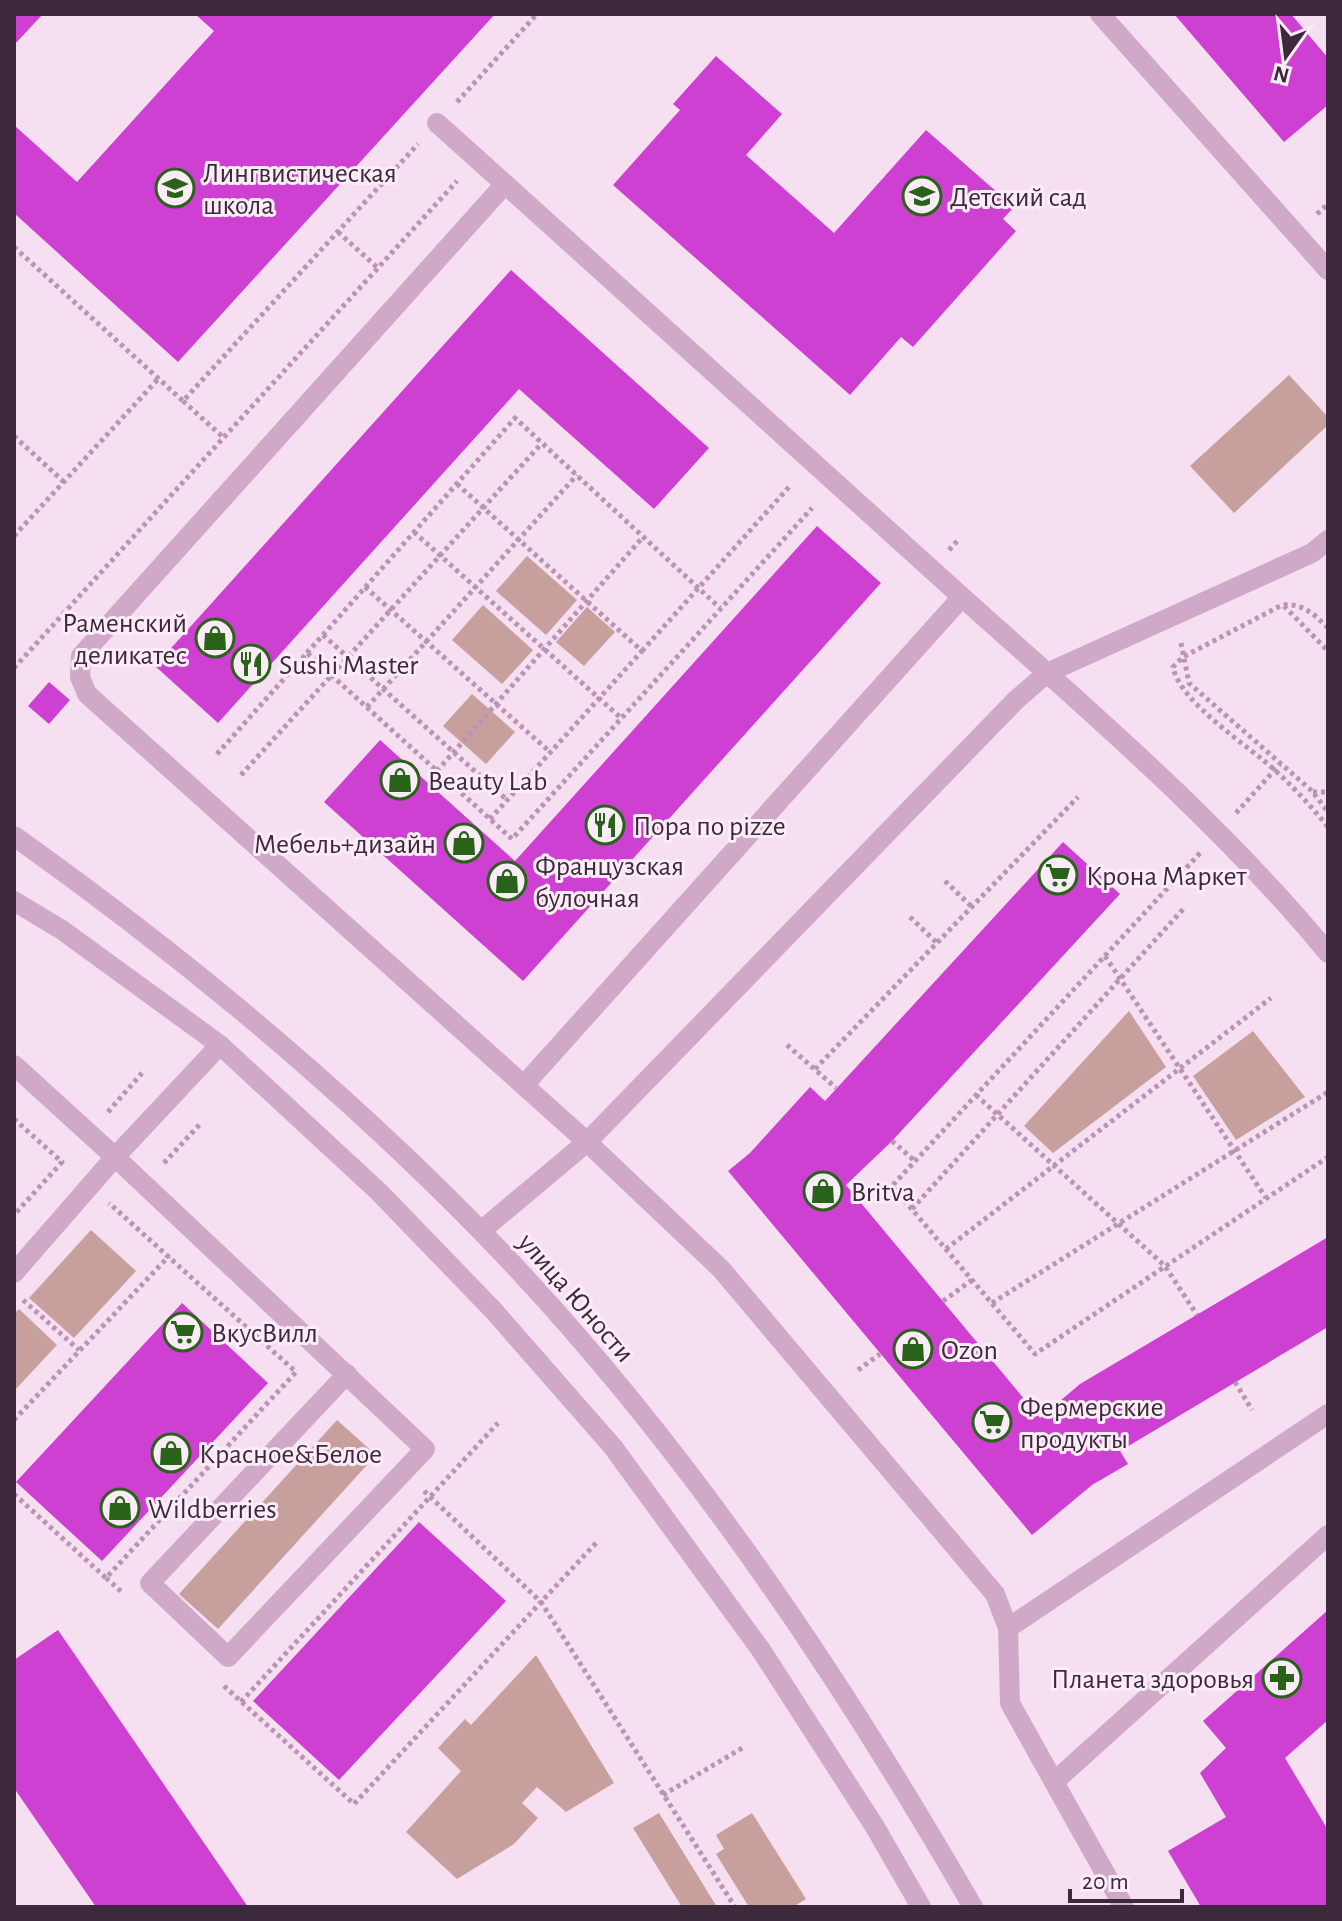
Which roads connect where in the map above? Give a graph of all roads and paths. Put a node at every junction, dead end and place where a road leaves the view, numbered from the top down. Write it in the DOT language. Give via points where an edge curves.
graph roads {
  1 [pos="537,14"];
  2 [pos="1100,14"];
  3 [pos="437,123"];
  4 [pos="417,145"];
  5 [pos="428,154"];
  6 [pos="448,172"];
  7 [pos="505,184"];
  8 [pos="1328,204"];
  9 [pos="1314,217"];
  10 [pos="14,247"];
  11 [pos="1328,270"];
  12 [pos="159,378"];
  13 [pos="183,401"];
  14 [pos="14,436"];
  15 [pos="224,438"];
  16 [pos="542,443"];
  17 [pos="577,475"];
  18 [pos="64,482"];
  19 [pos="457,484"];
  20 [pos="789,487"];
  21 [pos="483,508"];
  22 [pos="812,508"];
  23 [pos="414,532"];
  24 [pos="14,536"];
  25 [pos="643,537"];
  26 [pos="518,540"];
  27 [pos="1328,540"];
  28 [pos="440,555"];
  29 [pos="365,587"];
  30 [pos="475,587"];
  31 [pos="699,588"];
  32 [pos="962,597"];
  33 [pos="1274,598"];
  34 [pos="587,601"];
  35 [pos="1282,605"];
  36 [pos="720,608"];
  37 [pos="391,609"];
  38 [pos="1328,628"];
  39 [pos="1180,634"];
  40 [pos="323,635"];
  41 [pos="427,641"];
  42 [pos="545,649"];
  43 [pos="642,651"];
  44 [pos="1328,651"];
  45 [pos="307,653"];
  46 [pos="348,657"];
  47 [pos="1183,657"];
  48 [pos="14,668"];
  49 [pos="1047,673"];
  50 [pos="331,675"];
  51 [pos="383,689"];
  52 [pos="599,698"];
  53 [pos="497,704"];
  54 [pos="367,707"];
  55 [pos="621,718"];
  56 [pos="550,752"];
  57 [pos="454,753"];
  58 [pos="217,754"];
  59 [pos="1280,764"];
  60 [pos="1275,770"];
  61 [pos="437,771"];
  62 [pos="241,775"];
  63 [pos="1312,791"];
  64 [pos="1328,792"];
  65 [pos="1078,797"];
  66 [pos="507,800"];
  67 [pos="1328,812"];
  68 [pos="490,819"];
  69 [pos="1328,827"];
  70 [pos="1220,831"];
  71 [pos="14,836"];
  72 [pos="945,881"];
  73 [pos="14,901"];
  74 [pos="972,907"];
  75 [pos="1185,907"];
  76 [pos="910,917"];
  77 [pos="937,943"];
  78 [pos="1328,953"];
  79 [pos="1105,956"];
  80 [pos="1120,979"];
  81 [pos="1271,998"];
  82 [pos="220,1045"];
  83 [pos="787,1045"];
  84 [pos="14,1065"];
  85 [pos="815,1069"];
  86 [pos="1180,1069"];
  87 [pos="142,1073"];
  88 [pos="524,1085"];
  89 [pos="836,1088"];
  90 [pos="1328,1092"];
  91 [pos="976,1095"];
  92 [pos="997,1114"];
  93 [pos="14,1119"];
  94 [pos="90,1133"];
  95 [pos="892,1141"];
  96 [pos="587,1142"];
  97 [pos="1234,1151"];
  98 [pos="115,1157"];
  99 [pos="1328,1157"];
  100 [pos="915,1161"];
  101 [pos="62,1162"];
  102 [pos="1054,1166"];
  103 [pos="91,1186"];
  104 [pos="1266,1198"];
  105 [pos="912,1209"];
  106 [pos="14,1215"];
  107 [pos="1118,1224"];
  108 [pos="481,1231"];
  109 [pos="946,1250"];
  110 [pos="169,1256"];
  111 [pos="1165,1266"];
  112 [pos="14,1273"];
  113 [pos="972,1280"];
  114 [pos="14,1292"];
  115 [pos="943,1301"];
  116 [pos="992,1303"];
  117 [pos="1197,1315"];
  118 [pos="79,1350"];
  119 [pos="880,1354"];
  120 [pos="858,1370"];
  121 [pos="347,1374"];
  122 [pos="1235,1382"];
  123 [pos="1252,1410"];
  124 [pos="1328,1414"];
  125 [pos="14,1420"];
  126 [pos="498,1423"];
  127 [pos="14,1494"];
  128 [pos="1328,1535"];
  129 [pos="596,1543"];
  130 [pos="106,1578"];
  131 [pos="129,1599"];
  132 [pos="541,1602"];
  133 [pos="1008,1628"];
  134 [pos="219,1681"];
  135 [pos="241,1702"];
  136 [pos="744,1747"];
  137 [pos="1054,1782"];
  138 [pos="663,1795"];
  139 [pos="735,1907"];
  140 [pos="921,1907"];
  141 [pos="973,1907"];
  142 [pos="1124,1907"];
  1 -- 3 [label="path"];
  2 -- 11 [label="street"];
  3 -- 4 [label="path"];
  3 -- 7 [label="street"];
  4 -- 5 [label="path"];
  4 -- 13 [label="path"];
  6 -- 15 [label="path" via="458,182"];
  7 -- 32 [label="street"];
  7 -- 88 [label="street" via="81,656 80,677 87,694"];
  8 -- 9 [label="path"];
  10 -- 12 [label="path"];
  12 -- 13 [label="path"];
  12 -- 18 [label="path"];
  13 -- 15 [label="path"];
  14 -- 18 [label="path"];
  15 -- 48 [label="path"];
  16 -- 17 [label="path"];
  16 -- 19 [label="path" via="515,418"];
  16 -- 21 [label="path"];
  17 -- 25 [label="path"];
  17 -- 26 [label="path"];
  18 -- 24 [label="path"];
  19 -- 21 [label="path"];
  19 -- 23 [label="path"];
  20 -- 31 [label="path"];
  21 -- 26 [label="path"];
  21 -- 28 [label="path"];
  22 -- 36 [label="path"];
  23 -- 28 [label="path"];
  23 -- 29 [label="path"];
  25 -- 31 [label="path"];
  25 -- 34 [label="path"];
  26 -- 30 [label="path"];
  26 -- 34 [label="path"];
  27 -- 49 [label="street" via="1312,553"];
  28 -- 30 [label="path"];
  28 -- 37 [label="path"];
  29 -- 37 [label="path"];
  29 -- 40 [label="path"];
  30 -- 41 [label="path"];
  30 -- 42 [label="path"];
  31 -- 36 [label="path"];
  31 -- 43 [label="path"];
  32 -- 49 [label="street"];
  32 -- 88 [label="street"];
  33 -- 35 [label="path"];
  34 -- 42 [label="path"];
  34 -- 43 [label="path"];
  35 -- 38 [label="path" via="1312,612"];
  35 -- 44 [label="path"];
  35 -- 47 [label="path"];
  36 -- 55 [label="path"];
  37 -- 41 [label="path"];
  37 -- 46 [label="path"];
  39 -- 47 [label="path"];
  40 -- 45 [label="path"];
  40 -- 46 [label="path"];
  41 -- 51 [label="path"];
  41 -- 53 [label="path"];
  42 -- 52 [label="path"];
  42 -- 53 [label="path"];
  43 -- 52 [label="path"];
  45 -- 50 [label="path"];
  45 -- 58 [label="path"];
  46 -- 50 [label="path"];
  46 -- 51 [label="path"];
  47 -- 59 [label="path" via="1189,683"];
  47 -- 60 [label="path" via="1173,667 1175,679"];
  49 -- 70 [label="street"];
  49 -- 96 [label="street"];
  50 -- 54 [label="path"];
  50 -- 62 [label="path"];
  51 -- 54 [label="path"];
  51 -- 57 [label="path"];
  52 -- 55 [label="path"];
  52 -- 56 [label="path"];
  53 -- 56 [label="path"];
  53 -- 57 [label="path"];
  54 -- 61 [label="path"];
  55 -- 68 [label="path" via="512,839"];
  56 -- 66 [label="path"];
  57 -- 61 [label="path"];
  57 -- 66 [label="path"];
  59 -- 60 [label="path"];
  59 -- 63 [label="path"];
  60 -- 69 [label="path"];
  60 -- 70 [label="path"];
  61 -- 68 [label="path"];
  63 -- 64 [label="path"];
  63 -- 67 [label="path"];
  65 -- 74 [label="path"];
  66 -- 68 [label="path"];
  70 -- 78 [label="street"];
  70 -- 79 [label="path"];
  71 -- 108 [label="street, улица Юности" via="237,1004"];
  72 -- 74 [label="path"];
  73 -- 82 [label="street"];
  74 -- 77 [label="path"];
  75 -- 80 [label="path"];
  76 -- 77 [label="path"];
  77 -- 85 [label="path"];
  79 -- 80 [label="path"];
  79 -- 91 [label="path"];
  80 -- 86 [label="path"];
  80 -- 92 [label="path"];
  81 -- 86 [label="path"];
  82 -- 98 [label="street"];
  82 -- 140 [label="street" via="389,1203 493,1310 613,1447 761,1650"];
  83 -- 85 [label="path"];
  84 -- 94 [label="street"];
  85 -- 89 [label="path"];
  86 -- 97 [label="path"];
  86 -- 102 [label="path"];
  87 -- 94 [label="path"];
  88 -- 96 [label="street"];
  90 -- 97 [label="path"];
  91 -- 92 [label="path"];
  91 -- 100 [label="path"];
  92 -- 102 [label="path"];
  92 -- 105 [label="path"];
  93 -- 101 [label="path"];
  94 -- 98 [label="street"];
  94 -- 101 [label="path"];
  95 -- 100 [label="path"];
  96 -- 108 [label="street"];
  96 -- 133 [label="street" via="721,1269 995,1594"];
  97 -- 104 [label="path"];
  97 -- 107 [label="path"];
  98 -- 103 [label="street"];
  98 -- 121 [label="street"];
  99 -- 104 [label="path"];
  100 -- 105 [label="path" via="892,1186"];
  101 -- 103 [label="path"];
  101 -- 106 [label="path"];
  102 -- 107 [label="path"];
  102 -- 109 [label="path"];
  103 -- 110 [label="path"];
  103 -- 112 [label="street"];
  104 -- 111 [label="path"];
  105 -- 109 [label="path"];
  107 -- 111 [label="path"];
  107 -- 116 [label="path"];
  108 -- 141 [label="street, улица Юности" via="642,1415 787,1607 903,1786"];
  109 -- 113 [label="path"];
  110 -- 118 [label="path"];
  110 -- 130 [label="path" via="296,1372"];
  111 -- 116 [label="path" via="1035,1354"];
  111 -- 117 [label="path"];
  113 -- 115 [label="path"];
  113 -- 116 [label="path"];
  114 -- 118 [label="path"];
  118 -- 125 [label="path"];
  119 -- 120 [label="path"];
  121 -- 121 [label="street" via="425,1449 228,1657 150,1583"];
  122 -- 123 [label="path"];
  124 -- 133 [label="street"];
  126 -- 135 [label="path"];
  127 -- 130 [label="path"];
  128 -- 137 [label="street"];
  129 -- 132 [label="path"];
  130 -- 131 [label="path"];
  132 -- 135 [label="path" via="354,1804"];
  132 -- 138 [label="path"];
  133 -- 137 [label="street" via="1010,1703"];
  134 -- 135 [label="path"];
  136 -- 138 [label="path"];
  137 -- 142 [label="street"];
  138 -- 139 [label="path"];
}
